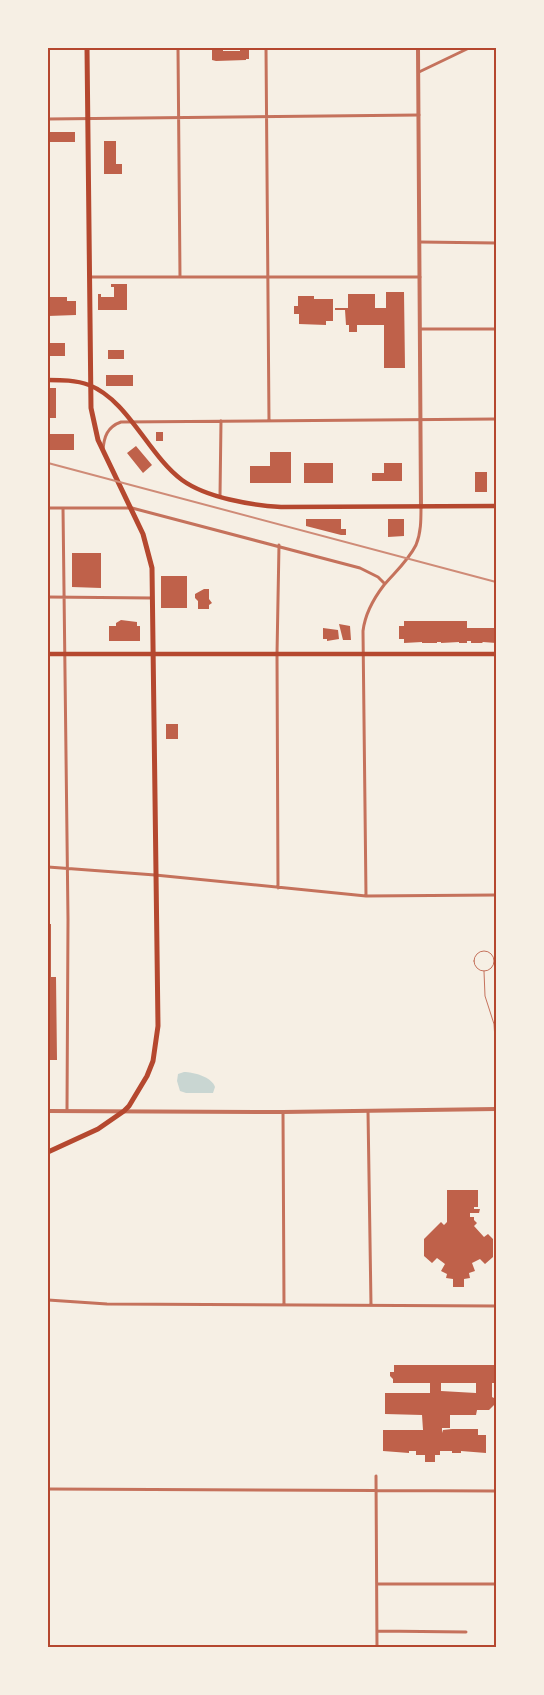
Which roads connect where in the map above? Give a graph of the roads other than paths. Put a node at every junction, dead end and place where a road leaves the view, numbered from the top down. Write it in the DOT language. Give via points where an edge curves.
graph roads {
  1 [pos="87,48"];
  2 [pos="178,48"];
  3 [pos="266,48"];
  4 [pos="418,48"];
  5 [pos="469,48"];
  6 [pos="419,72"];
  7 [pos="420,115"];
  8 [pos="267,117"];
  9 [pos="178,118"];
  10 [pos="48,119"];
  11 [pos="87,119"];
  12 [pos="420,242"];
  13 [pos="496,242"];
  14 [pos="89,277"];
  15 [pos="180,277"];
  16 [pos="268,277"];
  17 [pos="420,277"];
  18 [pos="420,329"];
  19 [pos="496,329"];
  20 [pos="48,380"];
  21 [pos="90,385"];
  22 [pos="421,419"];
  23 [pos="496,419"];
  24 [pos="221,421"];
  25 [pos="268,421"];
  26 [pos="130,422"];
  27 [pos="103,452"];
  28 [pos="220,496"];
  29 [pos="496,506"];
  30 [pos="421,507"];
  31 [pos="48,508"];
  32 [pos="63,508"];
  33 [pos="130,508"];
  34 [pos="279,545"];
  35 [pos="385,584"];
  36 [pos="48,597"];
  37 [pos="64,597"];
  38 [pos="153,598"];
  39 [pos="48,654"];
  40 [pos="65,654"];
  41 [pos="154,654"];
  42 [pos="277,654"];
  43 [pos="362,654"];
  44 [pos="496,654"];
  45 [pos="48,867"];
  46 [pos="67,868"];
  47 [pos="156,875"];
  48 [pos="278,888"];
  49 [pos="496,895"];
  50 [pos="366,896"];
  51 [pos="484,971"];
  52 [pos="496,1056"];
  53 [pos="496,1109"];
  54 [pos="67,1110"];
  55 [pos="48,1111"];
  56 [pos="124,1111"];
  57 [pos="368,1111"];
  58 [pos="283,1112"];
  59 [pos="48,1152"];
  60 [pos="48,1300"];
  61 [pos="284,1305"];
  62 [pos="371,1305"];
  63 [pos="496,1306"];
  64 [pos="376,1476"];
  65 [pos="48,1489"];
  66 [pos="376,1490"];
  67 [pos="496,1491"];
  68 [pos="377,1584"];
  69 [pos="496,1584"];
  70 [pos="377,1631"];
  71 [pos="466,1632"];
  72 [pos="377,1648"];
  1 -- 11 [label="main road"];
  2 -- 9 [label="street"];
  3 -- 8 [label="street"];
  4 -- 6 [label="street"];
  5 -- 6 [label="street"];
  6 -- 7 [label="street"];
  7 -- 8 [label="street"];
  7 -- 12 [label="street"];
  8 -- 9 [label="street"];
  8 -- 16 [label="street"];
  9 -- 11 [label="street"];
  9 -- 15 [label="street"];
  10 -- 11 [label="street"];
  11 -- 14 [label="main road"];
  12 -- 13 [label="street"];
  12 -- 17 [label="street"];
  14 -- 15 [label="street"];
  14 -- 21 [label="main road"];
  15 -- 16 [label="street"];
  16 -- 17 [label="street"];
  16 -- 25 [label="street"];
  17 -- 18 [label="street"];
  18 -- 19 [label="street"];
  18 -- 22 [label="street"];
  20 -- 21 [label="main road"];
  21 -- 26 [label="main road" via="110,399"];
  21 -- 27 [label="main road" via="92,416"];
  22 -- 23 [label="street"];
  22 -- 25 [label="street"];
  22 -- 30 [label="street"];
  24 -- 25 [label="street"];
  24 -- 26 [label="street"];
  24 -- 28 [label="street"];
  26 -- 27 [label="street" via="116,424 109,429"];
  26 -- 28 [label="main road" via="180,479"];
  27 -- 33 [label="main road"];
  28 -- 30 [label="main road" via="281,507"];
  29 -- 30 [label="main road"];
  30 -- 35 [label="street" via="416,544 408,559"];
  31 -- 32 [label="street"];
  32 -- 33 [label="street"];
  32 -- 37 [label="street"];
  33 -- 34 [label="street"];
  33 -- 38 [label="main road" via="143,534 149,556"];
  34 -- 35 [label="street" via="360,568"];
  34 -- 42 [label="street"];
  35 -- 43 [label="street" via="366,618"];
  36 -- 37 [label="street"];
  37 -- 38 [label="street"];
  37 -- 40 [label="street"];
  38 -- 41 [label="main road"];
  39 -- 40 [label="main road"];
  40 -- 41 [label="main road"];
  40 -- 46 [label="street"];
  41 -- 42 [label="main road"];
  41 -- 47 [label="main road"];
  42 -- 43 [label="main road"];
  42 -- 48 [label="street"];
  43 -- 44 [label="main road"];
  43 -- 50 [label="street"];
  45 -- 46 [label="street"];
  46 -- 47 [label="street"];
  46 -- 54 [label="street"];
  47 -- 48 [label="street"];
  47 -- 56 [label="main road" via="158,1026 147,1076"];
  48 -- 50 [label="street"];
  49 -- 50 [label="street"];
  51 -- 51 [label="lane" via="493,967 495,961 493,954 484,950 474,959 475,966"];
  51 -- 52 [label="lane" via="485,996 494,1024"];
  53 -- 57 [label="street"];
  54 -- 55 [label="street"];
  54 -- 56 [label="street"];
  56 -- 58 [label="street"];
  56 -- 59 [label="main road" via="98,1129"];
  57 -- 58 [label="street"];
  57 -- 62 [label="street"];
  58 -- 61 [label="street"];
  60 -- 61 [label="street" via="107,1304"];
  61 -- 62 [label="street"];
  62 -- 63 [label="street"];
  64 -- 66 [label="street"];
  65 -- 66 [label="street"];
  66 -- 67 [label="street"];
  66 -- 68 [label="street"];
  68 -- 69 [label="street"];
  68 -- 70 [label="street"];
  70 -- 71 [label="street"];
  70 -- 72 [label="street"];
}
